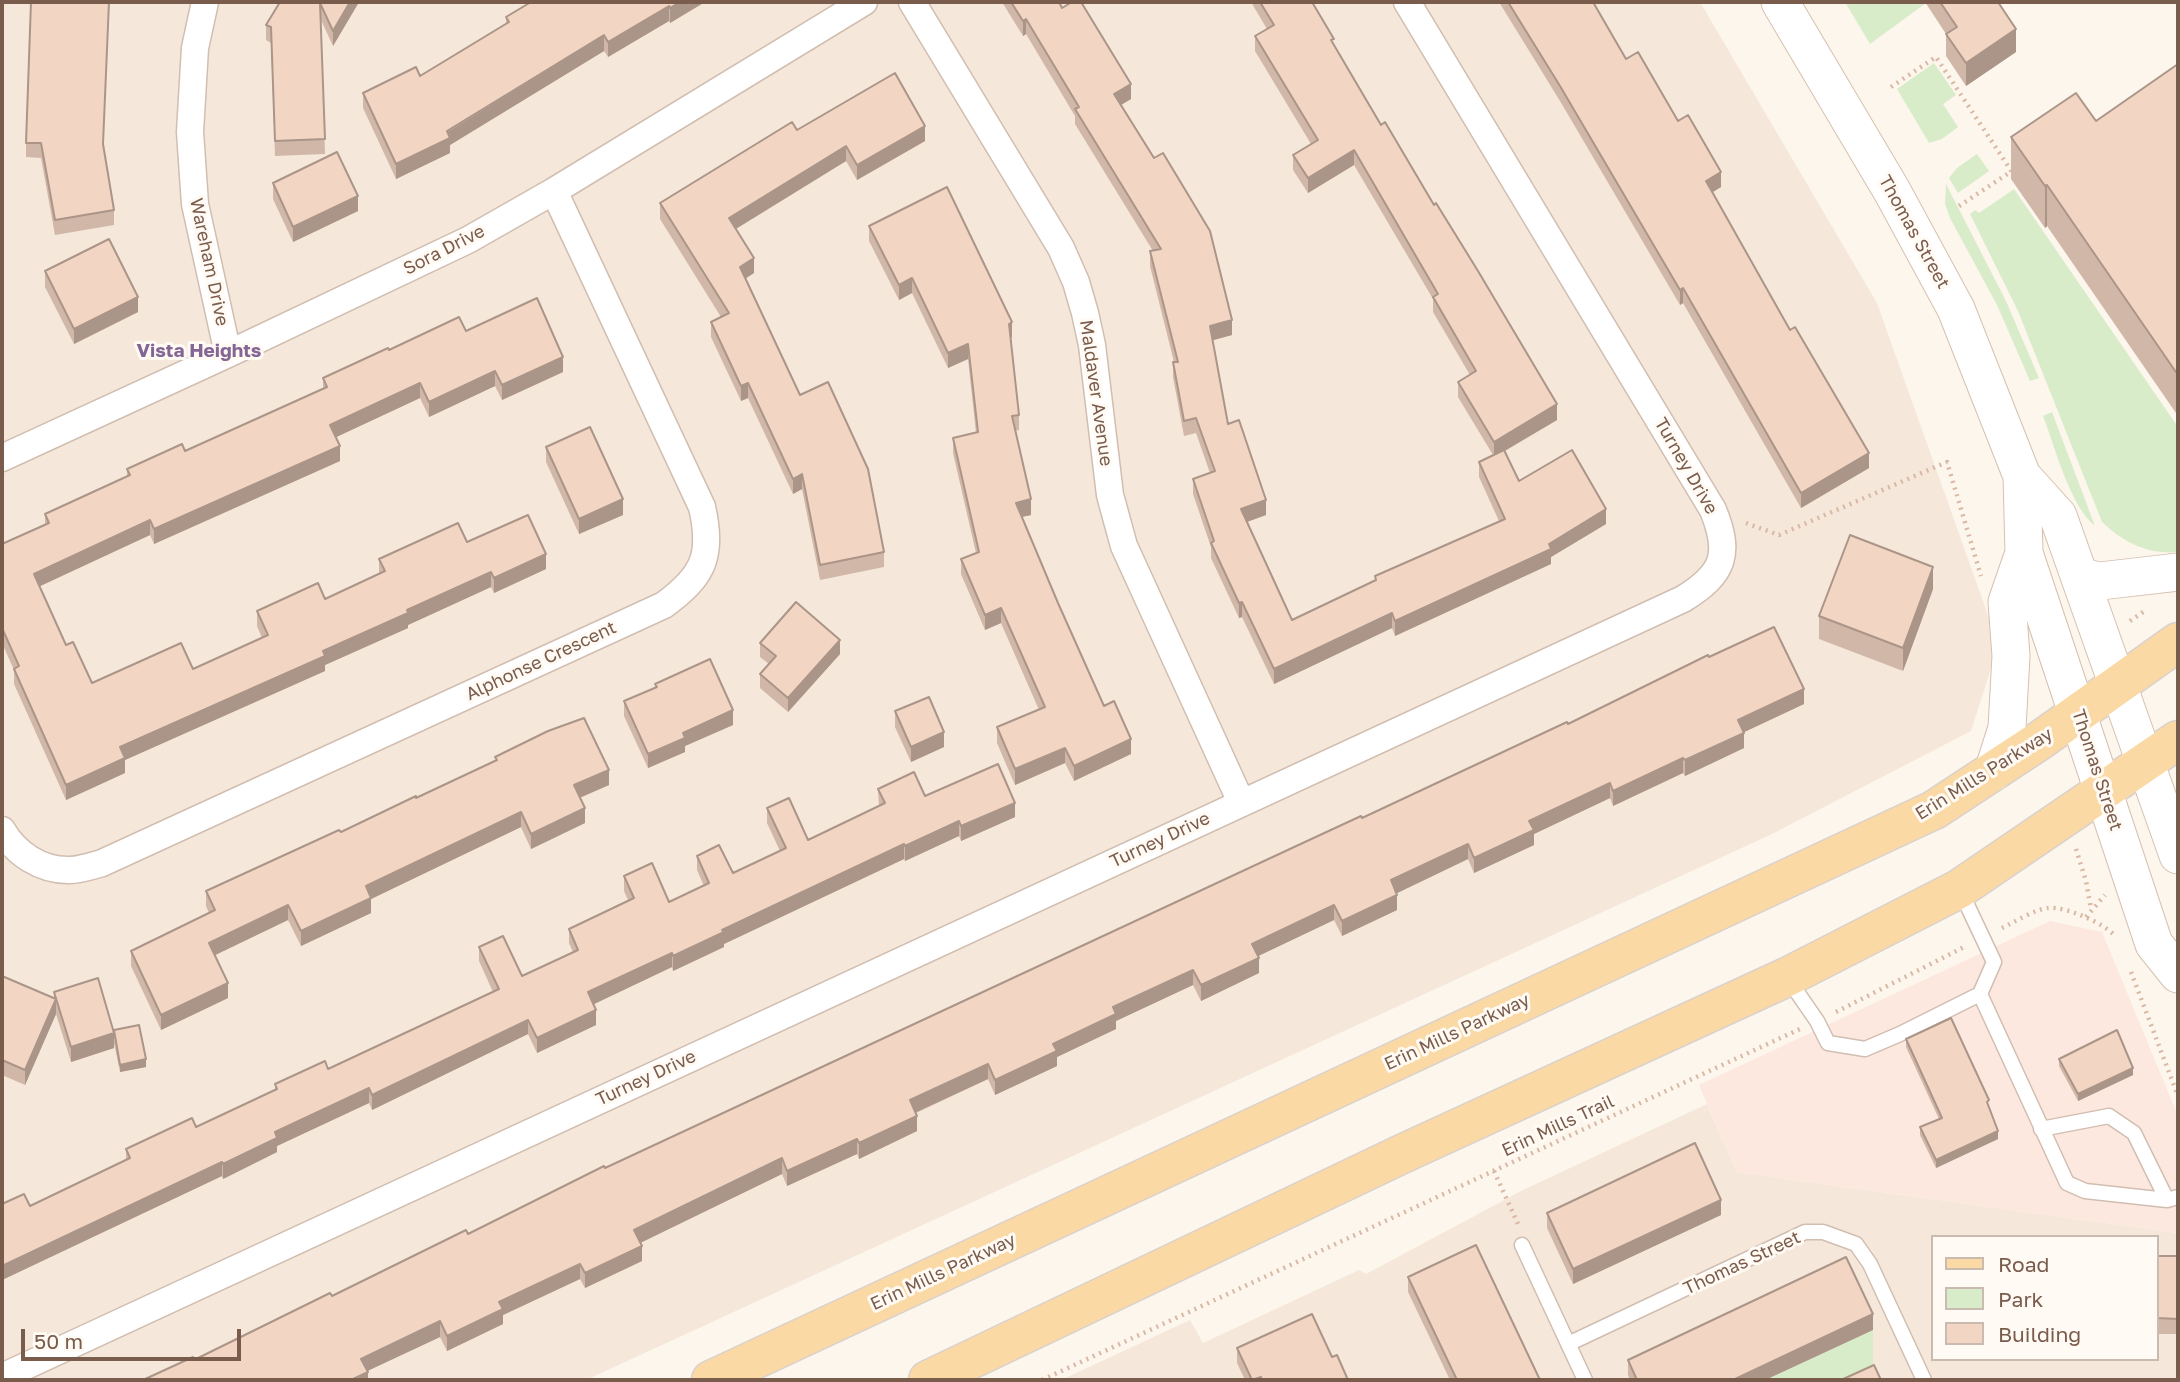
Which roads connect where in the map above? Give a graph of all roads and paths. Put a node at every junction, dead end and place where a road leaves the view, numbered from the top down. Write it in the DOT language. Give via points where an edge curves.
graph roads {
  1 [pos="205,2"];
  2 [pos="864,2"];
  3 [pos="912,2"];
  4 [pos="1407,2"];
  5 [pos="1780,2"];
  6 [pos="1891,87"];
  7 [pos="2022,165"];
  8 [pos="2012,172"];
  9 [pos="554,191"];
  10 [pos="1959,206"];
  11 [pos="229,354"];
  12 [pos="2,458"];
  13 [pos="1947,462"];
  14 [pos="2022,476"];
  15 [pos="1713,510"];
  16 [pos="2024,553"];
  17 [pos="2178,572"];
  18 [pos="2080,577"];
  19 [pos="2149,608"];
  20 [pos="2120,629"];
  21 [pos="2178,642"];
  22 [pos="2119,684"];
  23 [pos="2078,713"];
  24 [pos="2178,740"];
  25 [pos="2146,762"];
  26 [pos="1993,772"];
  27 [pos="2104,791"];
  28 [pos="1241,802"];
  29 [pos="2,830"];
  30 [pos="2178,855"];
  31 [pos="2086,880"];
  32 [pos="1959,889"];
  33 [pos="2107,893"];
  34 [pos="2091,909"];
  35 [pos="2086,916"];
  36 [pos="1983,938"];
  37 [pos="2120,942"];
  38 [pos="2130,968"];
  39 [pos="2178,974"];
  40 [pos="1787,977"];
  41 [pos="1980,994"];
  42 [pos="1817,1021"];
  43 [pos="2178,1096"];
  44 [pos="2041,1129"];
  45 [pos="1494,1171"];
  46 [pos="2173,1198"];
  47 [pos="1522,1245"];
  48 [pos="1568,1344"];
  49 [pos="2,1377"];
  50 [pos="711,1380"];
  51 [pos="928,1380"];
  52 [pos="1042,1380"];
  53 [pos="1585,1380"];
  54 [pos="1924,1380"];
  1 -- 11 [label="street, Wareham Drive" via="195,48 190,132 195,204"];
  2 -- 9 [label="street, Sora Drive"];
  3 -- 28 [label="street, Maldaver Avenue" via="1061,248 1076,282 1092,345 1110,495 1124,546"];
  4 -- 15 [label="street, Turney Drive"];
  5 -- 14 [label="street, Thomas Street" via="1956,309"];
  6 -- 8 [label="path" via="1936,57"];
  7 -- 8 [label="path"];
  8 -- 10 [label="path"];
  9 -- 11 [label="street, Sora Drive" via="468,240"];
  9 -- 29 [label="street, Alphonse Crescent" via="702,507 707,545 700,568 686,589 664,605 102,863 69,870 39,864 17,852"];
  11 -- 12 [label="street, Sora Drive"];
  13 -- 15 [label="path" via="1779,535"];
  14 -- 16 [label="street, Thomas Street"];
  14 -- 18 [label="street, Thomas Street" via="2058,516"];
  15 -- 28 [label="street, Turney Drive" via="1722,533 1722,554 1717,571 1704,586"];
  16 -- 23 [label="street, Thomas Street"];
  16 -- 26 [label="street" via="2007,602 2011,656 2007,728"];
  17 -- 18 [label="street" via="2101,582"];
  18 -- 22 [label="street, Thomas Street"];
  19 -- 20 [label="path"];
  21 -- 22 [label="main road, Erin Mills Parkway"];
  22 -- 23 [label="main road, Erin Mills Parkway"];
  22 -- 25 [label="street, Thomas Street"];
  23 -- 26 [label="main road, Erin Mills Parkway"];
  23 -- 27 [label="street, Thomas Street"];
  24 -- 25 [label="main road"];
  25 -- 27 [label="main road"];
  25 -- 30 [label="street, Thomas Street"];
  26 -- 50 [label="main road, Erin Mills Parkway" via="1934,810"];
  27 -- 32 [label="main road"];
  27 -- 39 [label="street, Thomas Street" via="2154,944"];
  28 -- 49 [label="street, Turney Drive"];
  31 -- 34 [label="path"];
  32 -- 36 [label="lane"];
  32 -- 40 [label="main road"];
  33 -- 34 [label="path"];
  34 -- 35 [label="path"];
  35 -- 36 [label="path, Erin Mills Trail" via="2049,908"];
  35 -- 37 [label="path" via="2109,929"];
  36 -- 41 [label="lane" via="1994,962"];
  36 -- 42 [label="path, Erin Mills Trail"];
  38 -- 43 [label="path"];
  40 -- 42 [label="lane"];
  40 -- 51 [label="main road"];
  41 -- 42 [label="lane" via="1865,1049 1828,1043"];
  41 -- 44 [label="lane"];
  42 -- 45 [label="path, Erin Mills Trail"];
  44 -- 46 [label="lane" via="2067,1183 2085,1191"];
  44 -- 46 [label="lane" via="2109,1116 2134,1133"];
  45 -- 47 [label="path" via="1518,1222"];
  45 -- 52 [label="path, Erin Mills Trail"];
  47 -- 48 [label="lane"];
  48 -- 53 [label="lane"];
  48 -- 54 [label="lane, Thomas Street" via="1805,1233 1823,1232 1856,1244 1870,1264"];
}
